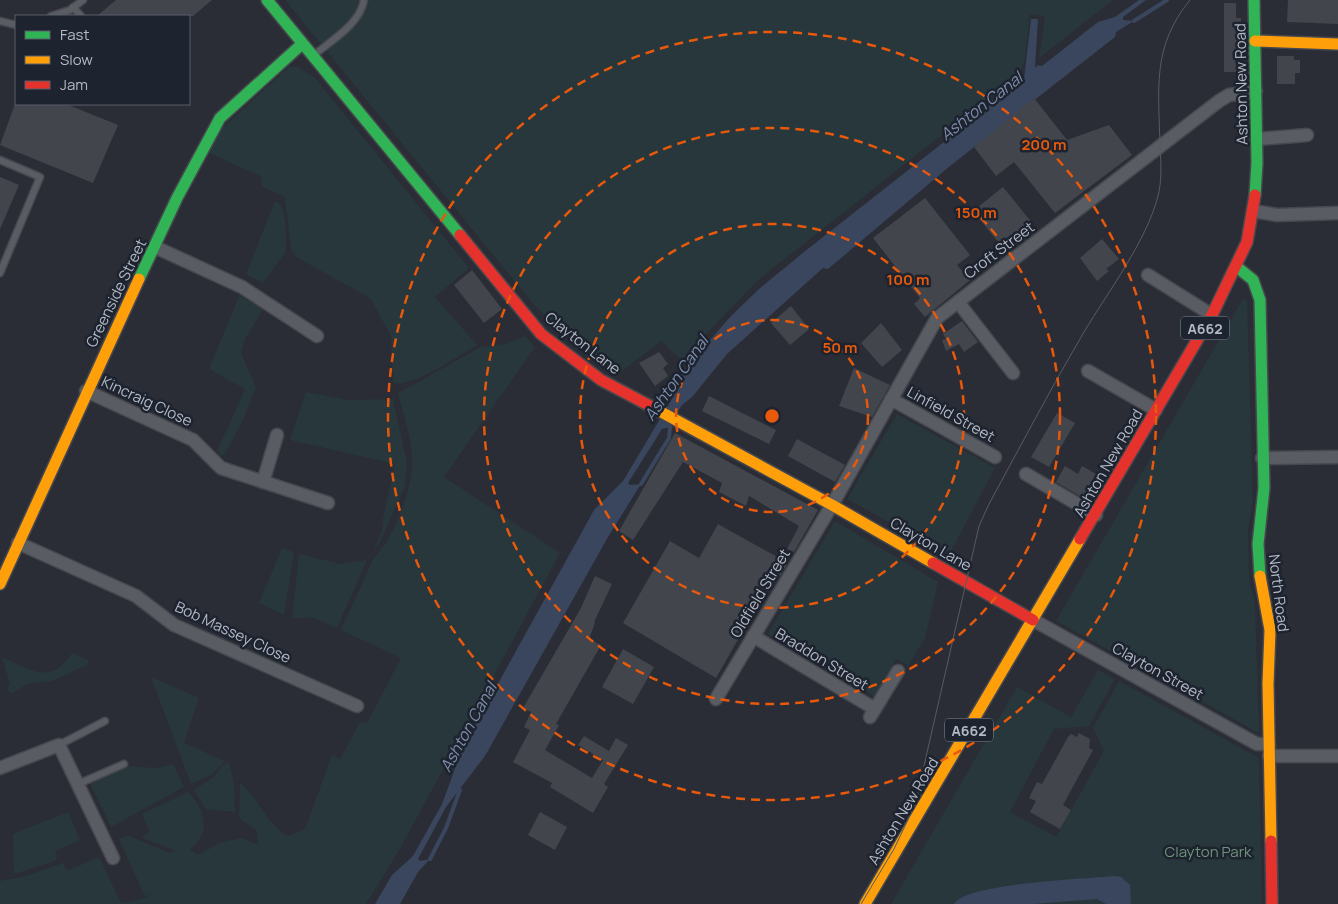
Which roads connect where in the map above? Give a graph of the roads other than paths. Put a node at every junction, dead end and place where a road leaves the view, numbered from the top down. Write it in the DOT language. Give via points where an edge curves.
graph roads {
  1 [pos="82,0"];
  2 [pos="266,0"];
  3 [pos="364,0"];
  4 [pos="1254,0"];
  5 [pos="73,7"];
  6 [pos="53,15"];
  7 [pos="80,15"];
  8 [pos="0,21"];
  9 [pos="15,25"];
  10 [pos="1255,40"];
  11 [pos="302,44"];
  12 [pos="1338,44"];
  13 [pos="313,57"];
  14 [pos="1256,90"];
  15 [pos="1307,135"];
  16 [pos="1257,139"];
  17 [pos="0,160"];
  18 [pos="1253,211"];
  19 [pos="1338,213"];
  20 [pos="155,247"];
  21 [pos="1236,267"];
  22 [pos="0,273"];
  23 [pos="1148,275"];
  24 [pos="958,302"];
  25 [pos="1212,315"];
  26 [pos="316,336"];
  27 [pos="1088,371"];
  28 [pos="1013,373"];
  29 [pos="86,391"];
  30 [pos="891,399"];
  31 [pos="1156,410"];
  32 [pos="277,435"];
  33 [pos="995,457"];
  34 [pos="1338,457"];
  35 [pos="1262,458"];
  36 [pos="1026,474"];
  37 [pos="263,482"];
  38 [pos="328,503"];
  39 [pos="832,505"];
  40 [pos="1096,515"];
  41 [pos="18,543"];
  42 [pos="0,584"];
  43 [pos="1033,620"];
  44 [pos="753,636"];
  45 [pos="898,671"];
  46 [pos="716,698"];
  47 [pos="357,706"];
  48 [pos="105,722"];
  49 [pos="59,746"];
  50 [pos="1269,750"];
  51 [pos="1338,756"];
  52 [pos="124,764"];
  53 [pos="0,768"];
  54 [pos="78,784"];
  55 [pos="113,858"];
  56 [pos="865,904"];
  57 [pos="1272,904"];
  1 -- 5 [label="lane"];
  2 -- 11 [label="street, Clayton Lane"];
  3 -- 13 [label="lane" via="354,21"];
  4 -- 10 [label="street, Ashton New Road / A662"];
  5 -- 6 [label="lane"];
  5 -- 7 [label="lane"];
  8 -- 9 [label="lane"];
  10 -- 12 [label="street"];
  10 -- 14 [label="street, Ashton New Road / A662"];
  11 -- 13 [label="street, Clayton Lane"];
  11 -- 20 [label="street, Greenside Street" via="220,118"];
  13 -- 39 [label="street, Clayton Lane" via="541,334 601,380"];
  14 -- 16 [label="street, Ashton New Road / A662"];
  14 -- 24 [label="street, Croft Street" via="1229,95 1219,101"];
  15 -- 16 [label="street"];
  16 -- 18 [label="street, Ashton New Road / A662"];
  17 -- 22 [label="lane" via="40,177"];
  18 -- 19 [label="street" via="1277,215"];
  18 -- 21 [label="street, Ashton New Road / A662" via="1247,242"];
  20 -- 26 [label="street" via="242,287"];
  20 -- 29 [label="street, Greenside Street"];
  21 -- 25 [label="street, Ashton New Road / A662"];
  21 -- 35 [label="street, North Road" via="1252,276 1259,293"];
  23 -- 25 [label="street"];
  24 -- 28 [label="street"];
  24 -- 30 [label="street, Croft Street" via="933,323"];
  25 -- 31 [label="street, Ashton New Road / A662"];
  27 -- 31 [label="street"];
  29 -- 37 [label="street, Kincraig Close" via="192,440 221,468"];
  29 -- 41 [label="street, Greenside Street"];
  30 -- 33 [label="street, Linfield Street"];
  30 -- 39 [label="street, Croft Street"];
  31 -- 40 [label="street, Ashton New Road / A662"];
  32 -- 37 [label="street"];
  34 -- 35 [label="street"];
  35 -- 50 [label="street, North Road" via="1264,488 1258,544 1261,590 1270,630"];
  36 -- 40 [label="street"];
  37 -- 38 [label="street, Kincraig Close"];
  39 -- 43 [label="street, Clayton Lane"];
  39 -- 44 [label="street, Oldfield Street"];
  40 -- 43 [label="street, Ashton New Road / A662"];
  41 -- 42 [label="street, Greenside Street"];
  41 -- 47 [label="street, Bob Massey Close" via="136,596 174,625"];
  43 -- 50 [label="street, Clayton Street"];
  43 -- 56 [label="street, Ashton New Road / A662"];
  44 -- 45 [label="street, Braddon Street" via="873,713"];
  44 -- 46 [label="street, Oldfield Street"];
  48 -- 49 [label="lane"];
  49 -- 53 [label="street"];
  49 -- 54 [label="street"];
  50 -- 51 [label="street, Clayton Street"];
  50 -- 57 [label="street, North Road"];
  52 -- 54 [label="lane"];
  54 -- 55 [label="street"];
}
